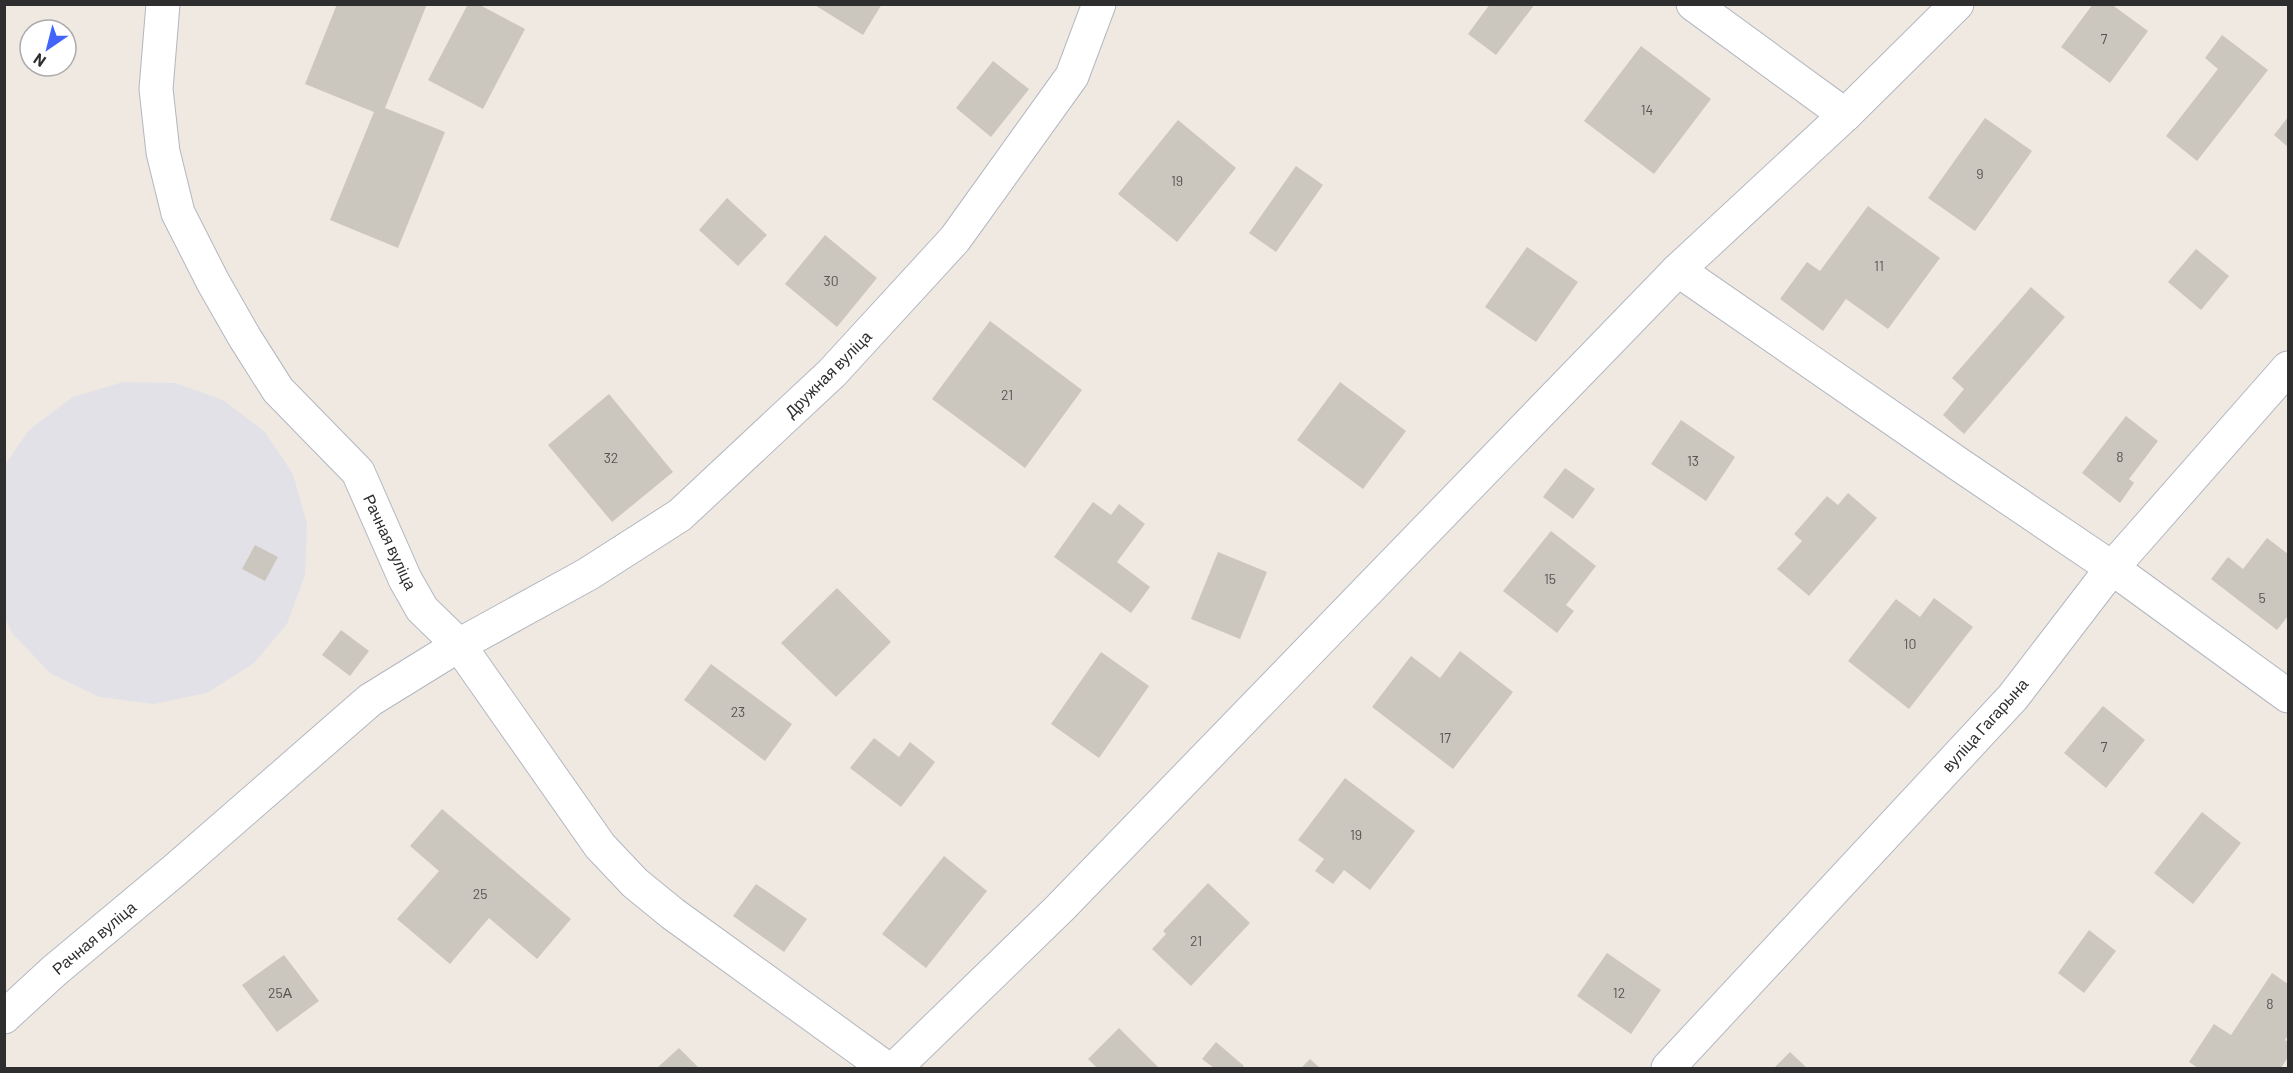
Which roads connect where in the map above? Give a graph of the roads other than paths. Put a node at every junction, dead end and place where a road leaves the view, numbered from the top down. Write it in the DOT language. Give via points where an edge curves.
graph roads {
  1 [pos="163,4"];
  2 [pos="1099,4"];
  3 [pos="1693,4"];
  4 [pos="1957,4"];
  5 [pos="1845,115"];
  6 [pos="1678,270"];
  7 [pos="2289,368"];
  8 [pos="2112,567"];
  9 [pos="459,645"];
  10 [pos="2289,696"];
  11 [pos="4,1017"];
  12 [pos="885,1068"];
  13 [pos="894,1068"];
  14 [pos="1668,1068"];
  1 -- 9 [label="street, Рачная вуліца" via="156,89 163,152 178,213 213,282 278,390 358,472 422,609"];
  2 -- 9 [label="street, Дружная вуліца" via="1072,76 955,239 832,373 680,515 588,574"];
  3 -- 5 [label="street"];
  4 -- 5 [label="street"];
  5 -- 6 [label="street"];
  6 -- 8 [label="street"];
  6 -- 13 [label="street" via="1060,908"];
  7 -- 8 [label="street, вуліца Гагарына"];
  8 -- 10 [label="street"];
  8 -- 14 [label="street, вуліца Гагарына" via="2013,697"];
  9 -- 11 [label="street, Рачная вуліца" via="370,700"];
  9 -- 12 [label="street" via="600,846 635,883"];
}
